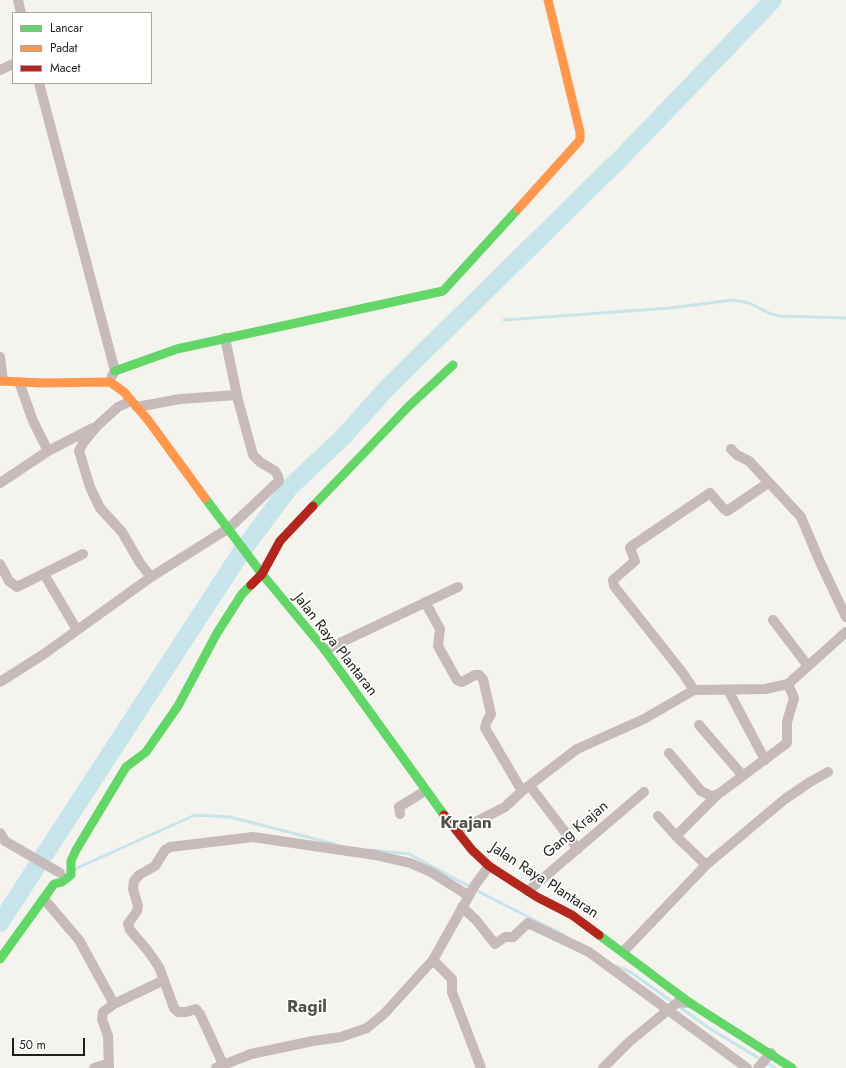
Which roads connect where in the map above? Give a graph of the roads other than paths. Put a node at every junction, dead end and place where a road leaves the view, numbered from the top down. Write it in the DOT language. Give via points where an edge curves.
graph roads {
  1 [pos="18,0"];
  2 [pos="548,0"];
  3 [pos="21,12"];
  4 [pos="12,64"];
  5 [pos="0,70"];
  6 [pos="38,84"];
  7 [pos="225,338"];
  8 [pos="0,357"];
  9 [pos="453,365"];
  10 [pos="115,371"];
  11 [pos="1,381"];
  12 [pos="19,382"];
  13 [pos="110,382"];
  14 [pos="237,395"];
  15 [pos="134,404"];
  16 [pos="97,426"];
  17 [pos="731,449"];
  18 [pos="48,450"];
  19 [pos="0,483"];
  20 [pos="768,483"];
  21 [pos="231,531"];
  22 [pos="83,554"];
  23 [pos="0,564"];
  24 [pos="260,572"];
  25 [pos="44,574"];
  26 [pos="151,577"];
  27 [pos="458,587"];
  28 [pos="425,602"];
  29 [pos="846,617"];
  30 [pos="773,620"];
  31 [pos="77,630"];
  32 [pos="846,632"];
  33 [pos="325,650"];
  34 [pos="808,666"];
  35 [pos="0,682"];
  36 [pos="788,684"];
  37 [pos="694,690"];
  38 [pos="728,690"];
  39 [pos="699,724"];
  40 [pos="669,753"];
  41 [pos="765,760"];
  42 [pos="828,772"];
  43 [pos="743,776"];
  44 [pos="526,788"];
  45 [pos="425,791"];
  46 [pos="644,792"];
  47 [pos="720,793"];
  48 [pos="400,814"];
  49 [pos="658,816"];
  50 [pos="458,831"];
  51 [pos="676,836"];
  52 [pos="2,841"];
  53 [pos="578,849"];
  54 [pos="706,865"];
  55 [pos="489,866"];
  56 [pos="62,873"];
  57 [pos="471,891"];
  58 [pos="528,891"];
  59 [pos="44,899"];
  60 [pos="462,908"];
  61 [pos="623,952"];
  62 [pos="0,959"];
  63 [pos="433,960"];
  64 [pos="164,980"];
  65 [pos="690,1003"];
  66 [pos="114,1004"];
  67 [pos="669,1010"];
  68 [pos="765,1061"];
  69 [pos="108,1066"];
  70 [pos="219,1066"];
  71 [pos="94,1068"];
  72 [pos="481,1068"];
  73 [pos="603,1068"];
  74 [pos="747,1068"];
  75 [pos="792,1068"];
  1 -- 3 [label="street"];
  2 -- 7 [label="street" via="580,140 447,286 438,293"];
  4 -- 5 [label="street"];
  6 -- 10 [label="street"];
  7 -- 10 [label="street" via="166,352"];
  7 -- 14 [label="street"];
  8 -- 11 [label="street"];
  9 -- 24 [label="street" via="408,407 280,541"];
  10 -- 13 [label="street"];
  11 -- 12 [label="street"];
  12 -- 13 [label="street"];
  12 -- 18 [label="street" via="33,421"];
  13 -- 15 [label="street, Jalan Raya Plantaran" via="124,392"];
  14 -- 15 [label="street"];
  14 -- 21 [label="street" via="253,455 275,472 279,480"];
  15 -- 16 [label="street" via="118,407"];
  15 -- 21 [label="street, Jalan Raya Plantaran"];
  16 -- 18 [label="street"];
  16 -- 26 [label="street" via="79,451 90,487 100,508 122,532"];
  17 -- 20 [label="street" via="749,461"];
  18 -- 19 [label="street"];
  20 -- 29 [label="street" via="801,517"];
  20 -- 37 [label="street" via="727,510 710,493 632,546 630,548 635,561 613,580 614,586"];
  21 -- 24 [label="street, Jalan Raya Plantaran"];
  21 -- 26 [label="street"];
  22 -- 25 [label="street"];
  23 -- 25 [label="street" via="9,582 17,587"];
  24 -- 33 [label="street, Jalan Raya Plantaran"];
  24 -- 56 [label="street" via="242,594 217,633 178,706 146,752 126,767"];
  25 -- 31 [label="street"];
  26 -- 31 [label="street"];
  27 -- 28 [label="street"];
  28 -- 33 [label="street"];
  28 -- 44 [label="street" via="440,629 438,646 458,680 462,682 475,675 483,679 491,714 485,728"];
  30 -- 34 [label="street"];
  31 -- 35 [label="street"];
  32 -- 34 [label="street"];
  33 -- 45 [label="street, Jalan Raya Plantaran"];
  34 -- 36 [label="street"];
  36 -- 38 [label="street" via="765,689"];
  36 -- 41 [label="street" via="794,698 788,722 788,743"];
  37 -- 38 [label="street"];
  37 -- 44 [label="street" via="644,719 577,749"];
  38 -- 41 [label="street"];
  39 -- 43 [label="street"];
  40 -- 47 [label="street" via="701,791 711,796"];
  41 -- 43 [label="street"];
  42 -- 54 [label="street" via="785,799"];
  43 -- 47 [label="street"];
  44 -- 50 [label="street" via="505,807"];
  44 -- 53 [label="street"];
  45 -- 48 [label="street" via="399,807"];
  45 -- 50 [label="street, Jalan Raya Plantaran"];
  46 -- 53 [label="street, Gang Krajan"];
  47 -- 51 [label="street"];
  49 -- 51 [label="street"];
  50 -- 55 [label="street, Jalan Raya Plantaran" via="472,850"];
  51 -- 54 [label="street"];
  52 -- 56 [label="street"];
  53 -- 58 [label="street, Gang Krajan"];
  54 -- 61 [label="street"];
  55 -- 57 [label="street"];
  55 -- 58 [label="street, Jalan Raya Plantaran"];
  56 -- 59 [label="street"];
  57 -- 60 [label="street"];
  57 -- 64 [label="street" via="410,863 375,855 253,837 170,847 165,850 155,866 134,881 133,889 138,906 128,924 159,967"];
  58 -- 61 [label="street, Jalan Raya Plantaran" via="572,915"];
  59 -- 62 [label="street"];
  59 -- 66 [label="street" via="79,940"];
  60 -- 63 [label="street"];
  60 -- 67 [label="street" via="476,920 495,944 505,937 513,937 528,923 535,925 589,952"];
  61 -- 65 [label="street, Jalan Raya Plantaran"];
  63 -- 70 [label="street" via="384,1014 360,1032 251,1054"];
  63 -- 72 [label="street" via="452,979 452,992"];
  64 -- 66 [label="street"];
  64 -- 70 [label="street" via="174,1008 178,1012 196,1009 200,1014"];
  65 -- 67 [label="street" via="678,1002"];
  65 -- 68 [label="street, Jalan Raya Plantaran"];
  66 -- 69 [label="street" via="102,1015 108,1036"];
  67 -- 73 [label="street" via="629,1042"];
  67 -- 74 [label="street"];
  68 -- 75 [label="street, Jalan Raya Plantaran"];
  69 -- 71 [label="street"];
}
